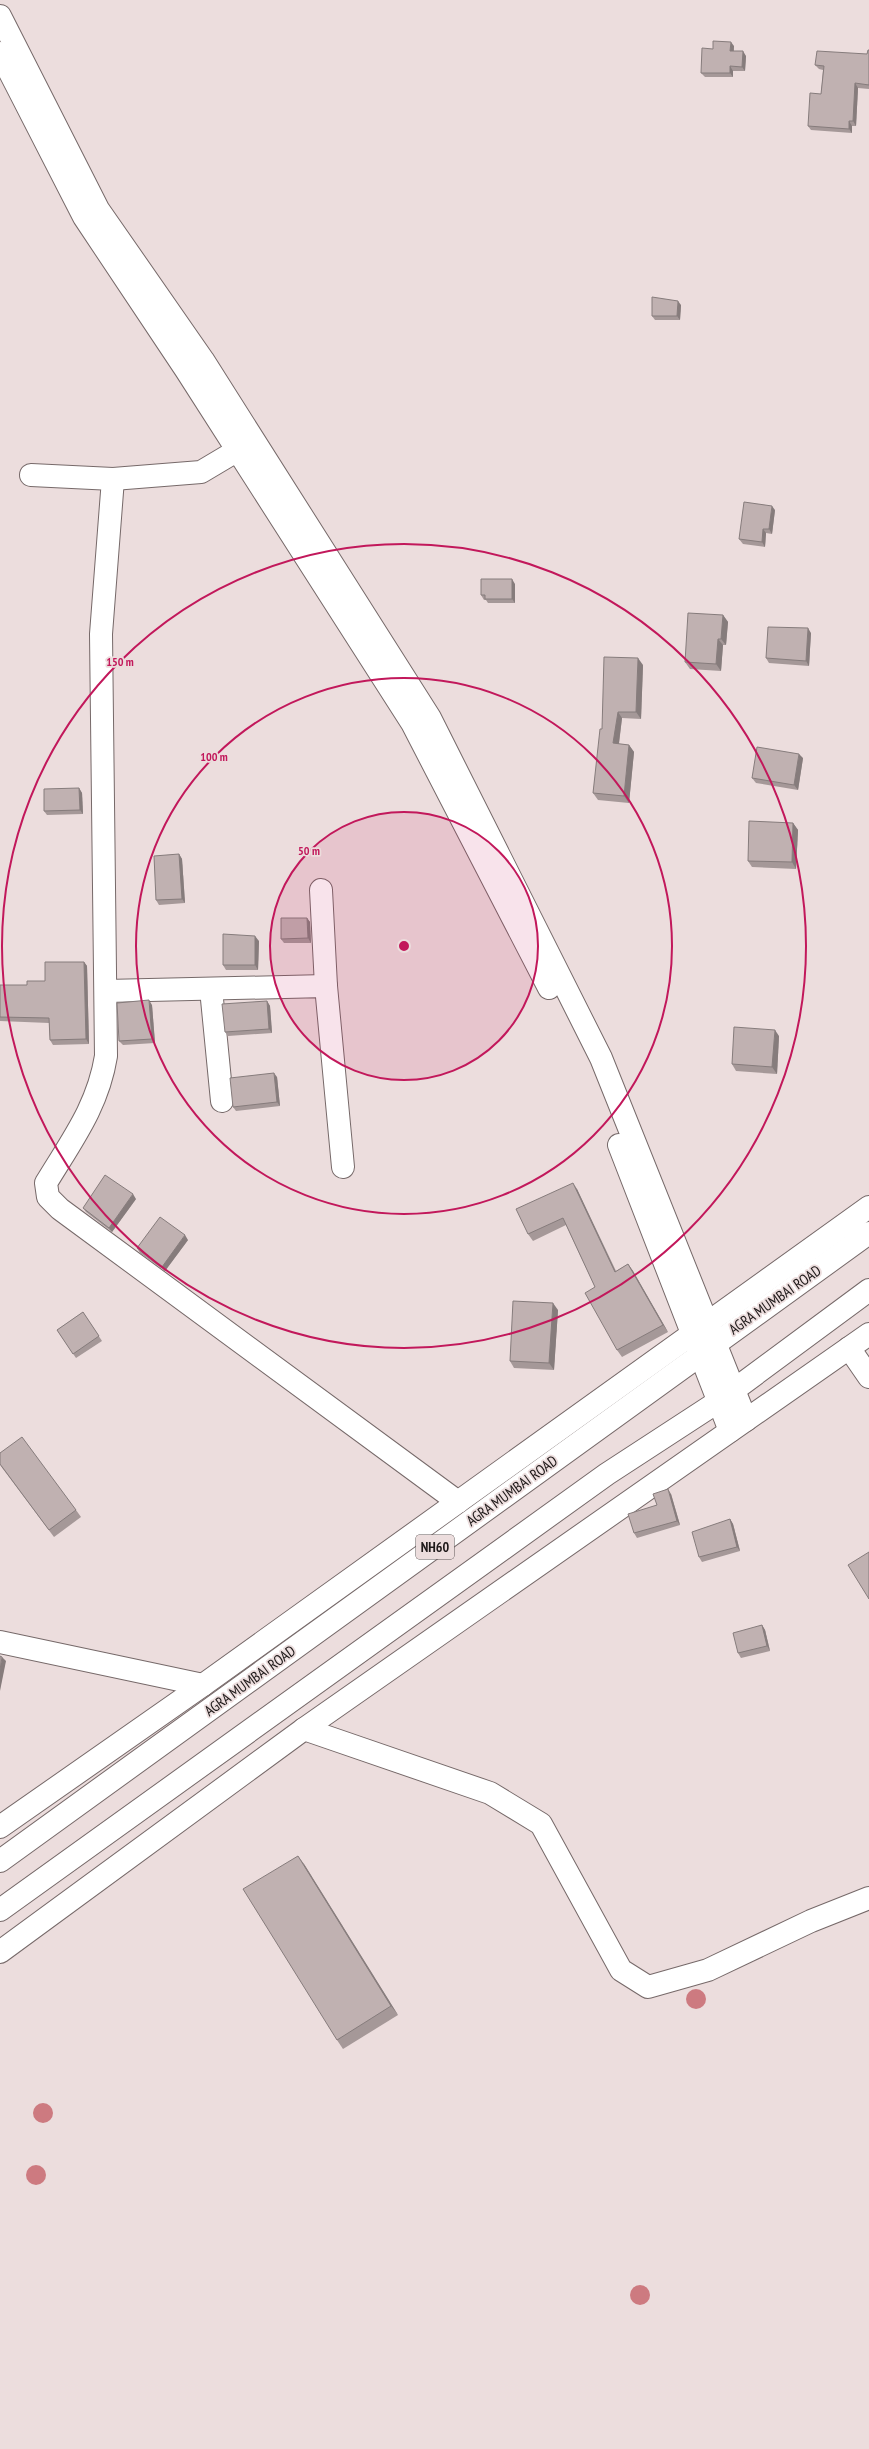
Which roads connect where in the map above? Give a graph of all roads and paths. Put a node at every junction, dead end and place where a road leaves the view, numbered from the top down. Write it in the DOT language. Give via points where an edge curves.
graph roads {
  1 [pos="0,16"];
  2 [pos="0,54"];
  3 [pos="238,450"];
  4 [pos="31,475"];
  5 [pos="113,479"];
  6 [pos="321,890"];
  7 [pos="326,986"];
  8 [pos="211,989"];
  9 [pos="106,991"];
  10 [pos="222,1101"];
  11 [pos="343,1167"];
  12 [pos="869,1207"];
  13 [pos="869,1233"];
  14 [pos="869,1290"];
  15 [pos="700,1328"];
  16 [pos="869,1334"];
  17 [pos="707,1348"];
  18 [pos="849,1348"];
  19 [pos="869,1377"];
  20 [pos="726,1396"];
  21 [pos="738,1426"];
  22 [pos="458,1502"];
  23 [pos="0,1642"];
  24 [pos="203,1685"];
  25 [pos="304,1729"];
  26 [pos="0,1827"];
  27 [pos="0,1861"];
  28 [pos="869,1898"];
  29 [pos="0,1910"];
  30 [pos="0,1952"];
  1 -- 15 [label="main road" via="98,209 203,360 430,718 601,1058"];
  2 -- 3 [label="main road" via="84,217"];
  3 -- 5 [label="main road" via="200,472"];
  3 -- 15 [label="main road" via="412,722 586,1060"];
  4 -- 5 [label="main road"];
  5 -- 9 [label="main road" via="101,634"];
  6 -- 7 [label="main road"];
  7 -- 8 [label="main road"];
  7 -- 11 [label="main road"];
  8 -- 9 [label="main road"];
  8 -- 10 [label="main road"];
  9 -- 22 [label="main road" via="106,1056 102,1082 93,1105 46,1183 48,1197 60,1209 166,1289"];
  12 -- 15 [label="main road"];
  13 -- 17 [label="main road, AGRA MUMBAI ROAD / NH60"];
  14 -- 20 [label="main road, NH60"];
  15 -- 17 [label="main road"];
  15 -- 22 [label="main road"];
  16 -- 18 [label="main road"];
  17 -- 20 [label="main road"];
  17 -- 27 [label="main road, AGRA MUMBAI ROAD / NH60"];
  18 -- 19 [label="main road"];
  18 -- 21 [label="main road"];
  20 -- 21 [label="main road"];
  20 -- 29 [label="main road, NH60" via="607,1474"];
  21 -- 25 [label="main road"];
  22 -- 24 [label="main road"];
  23 -- 24 [label="main road"];
  24 -- 26 [label="main road"];
  25 -- 28 [label="main road" via="490,1793 541,1824 621,1970 648,1987 708,1970 811,1921"];
  25 -- 30 [label="main road"];
}
